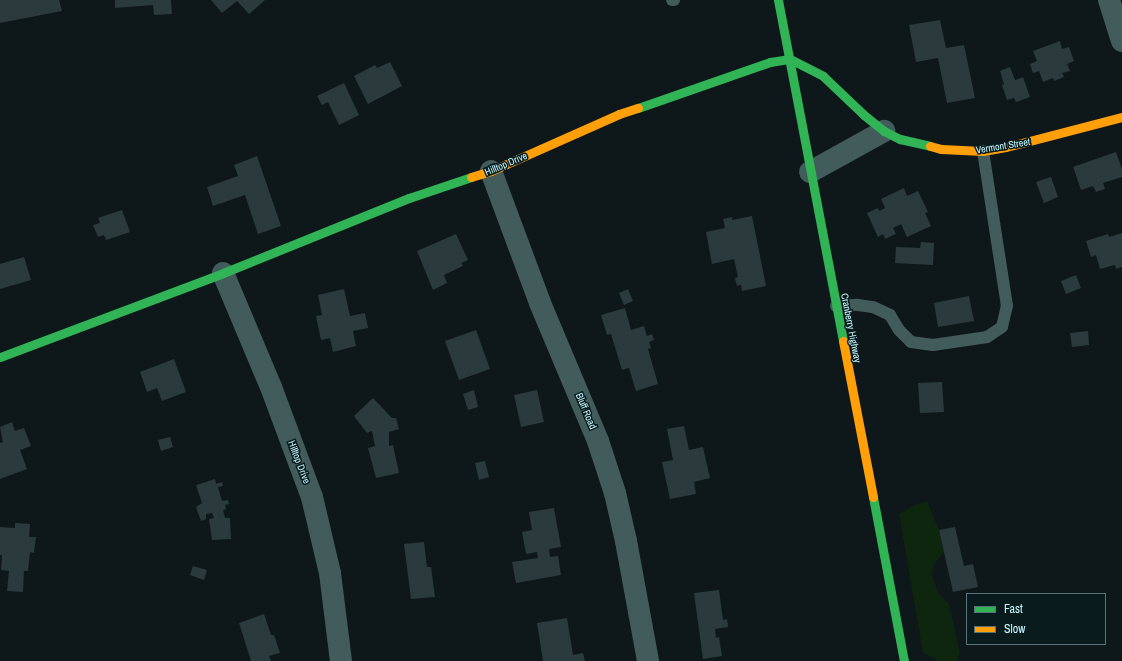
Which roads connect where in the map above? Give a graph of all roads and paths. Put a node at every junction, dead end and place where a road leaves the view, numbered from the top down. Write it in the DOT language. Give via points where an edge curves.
graph roads {
  1 [pos="778,0"];
  2 [pos="1109,0"];
  3 [pos="1122,41"];
  4 [pos="790,59"];
  5 [pos="1122,117"];
  6 [pos="884,131"];
  7 [pos="983,151"];
  8 [pos="491,171"];
  9 [pos="810,172"];
  10 [pos="224,273"];
  11 [pos="836,306"];
  12 [pos="0,356"];
  13 [pos="341,661"];
  14 [pos="648,661"];
  15 [pos="904,661"];
  1 -- 4 [label="street, Cranberry Highway"];
  2 -- 3 [label="street"];
  4 -- 6 [label="street, Vermont Street" via="823,76 864,116"];
  4 -- 8 [label="street, Hilltop Drive" via="752,67 619,114"];
  4 -- 9 [label="street, Cranberry Highway"];
  5 -- 7 [label="street, Vermont Street" via="1031,142"];
  6 -- 7 [label="street, Vermont Street" via="900,139 934,148"];
  6 -- 9 [label="street"];
  7 -- 11 [label="lane" via="1006,306 1002,327 987,337 933,345 911,342 899,330 890,315 873,307"];
  8 -- 10 [label="street, Hilltop Drive" via="409,198"];
  8 -- 14 [label="street, Bluff Road" via="540,303 598,441 615,493"];
  9 -- 11 [label="street, Cranberry Highway"];
  10 -- 12 [label="street, Hilltop Drive"];
  10 -- 13 [label="street, Hilltop Drive" via="312,497 330,573"];
  11 -- 15 [label="street, Cranberry Highway"];
}
